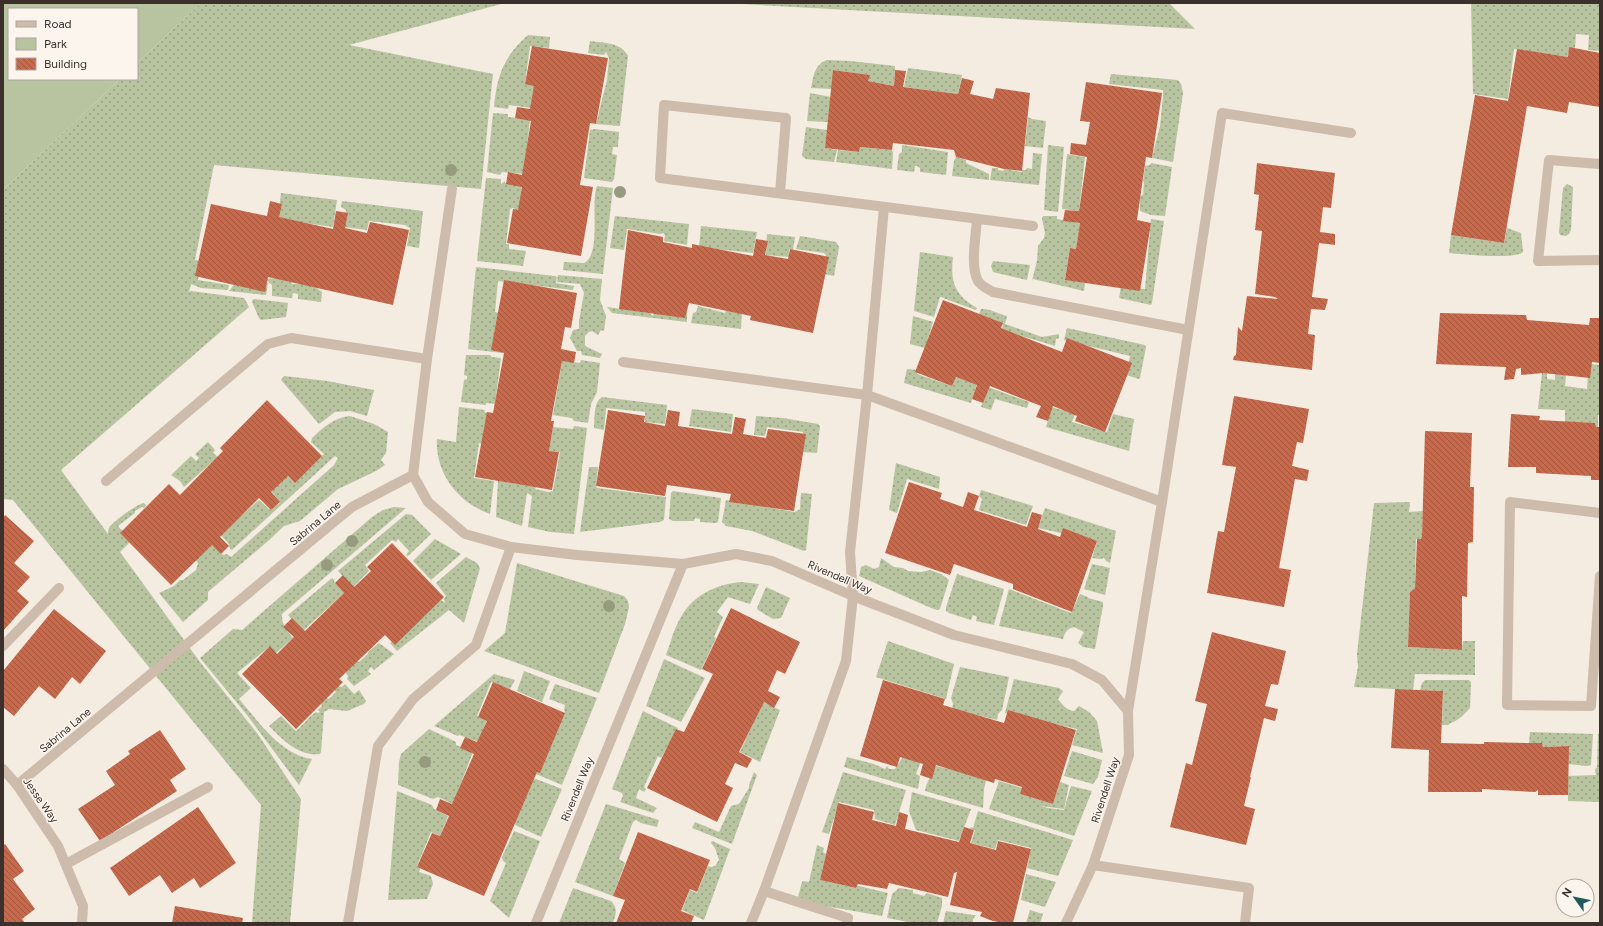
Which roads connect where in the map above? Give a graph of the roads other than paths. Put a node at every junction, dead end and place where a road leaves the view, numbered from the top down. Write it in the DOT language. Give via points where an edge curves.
graph roads {
  1 [pos="1352,133"];
  2 [pos="1600,164"];
  3 [pos="452,189"];
  4 [pos="780,193"];
  5 [pos="884,207"];
  6 [pos="977,219"];
  7 [pos="1033,226"];
  8 [pos="1600,260"];
  9 [pos="1188,330"];
  10 [pos="427,359"];
  11 [pos="623,362"];
  12 [pos="867,395"];
  13 [pos="413,475"];
  14 [pos="106,482"];
  15 [pos="1162,502"];
  16 [pos="1600,513"];
  17 [pos="511,547"];
  18 [pos="683,564"];
  19 [pos="1600,576"];
  20 [pos="59,588"];
  21 [pos="853,596"];
  22 [pos="3,646"];
  23 [pos="1128,711"];
  24 [pos="3,769"];
  25 [pos="17,785"];
  26 [pos="208,787"];
  27 [pos="66,864"];
  28 [pos="1093,864"];
  29 [pos="764,891"];
  30 [pos="82,923"];
  31 [pos="348,923"];
  32 [pos="536,923"];
  33 [pos="751,923"];
  34 [pos="846,923"];
  35 [pos="1066,923"];
  36 [pos="1245,923"];
  1 -- 9 [label="street" via="1222,113"];
  2 -- 8 [label="street" via="1549,160 1538,261"];
  3 -- 10 [label="street"];
  4 -- 4 [label="street" via="786,118 664,105 660,178"];
  4 -- 5 [label="street"];
  5 -- 6 [label="street"];
  5 -- 12 [label="street"];
  6 -- 7 [label="street"];
  6 -- 9 [label="street" via="975,269 978,281 985,288 993,292"];
  9 -- 15 [label="street"];
  10 -- 13 [label="street"];
  10 -- 14 [label="street" via="292,338 268,344"];
  11 -- 12 [label="street"];
  12 -- 15 [label="street"];
  12 -- 21 [label="street" via="850,552"];
  13 -- 17 [label="street" via="428,502 465,534"];
  13 -- 25 [label="street, Sabrina Lane" via="352,507"];
  15 -- 23 [label="street"];
  16 -- 19 [label="street" via="1510,502 1507,705 1591,706"];
  17 -- 18 [label="street"];
  17 -- 31 [label="street" via="476,645 413,699 378,746"];
  18 -- 21 [label="street, Rivendell Way" via="736,554 772,561"];
  18 -- 32 [label="street, Rivendell Way"];
  20 -- 22 [label="street"];
  21 -- 23 [label="street, Rivendell Way" via="954,635 1072,664 1102,680"];
  21 -- 29 [label="street" via="846,661"];
  23 -- 28 [label="street, Rivendell Way" via="1129,755"];
  24 -- 25 [label="street, Jesse Way"];
  25 -- 27 [label="street, Jesse Way" via="58,846"];
  26 -- 27 [label="street"];
  27 -- 30 [label="street, Jesse Way" via="83,906"];
  28 -- 35 [label="street, Rivendell Way"];
  28 -- 36 [label="street" via="1249,888"];
  29 -- 33 [label="street"];
  29 -- 34 [label="street" via="848,918"];
}
